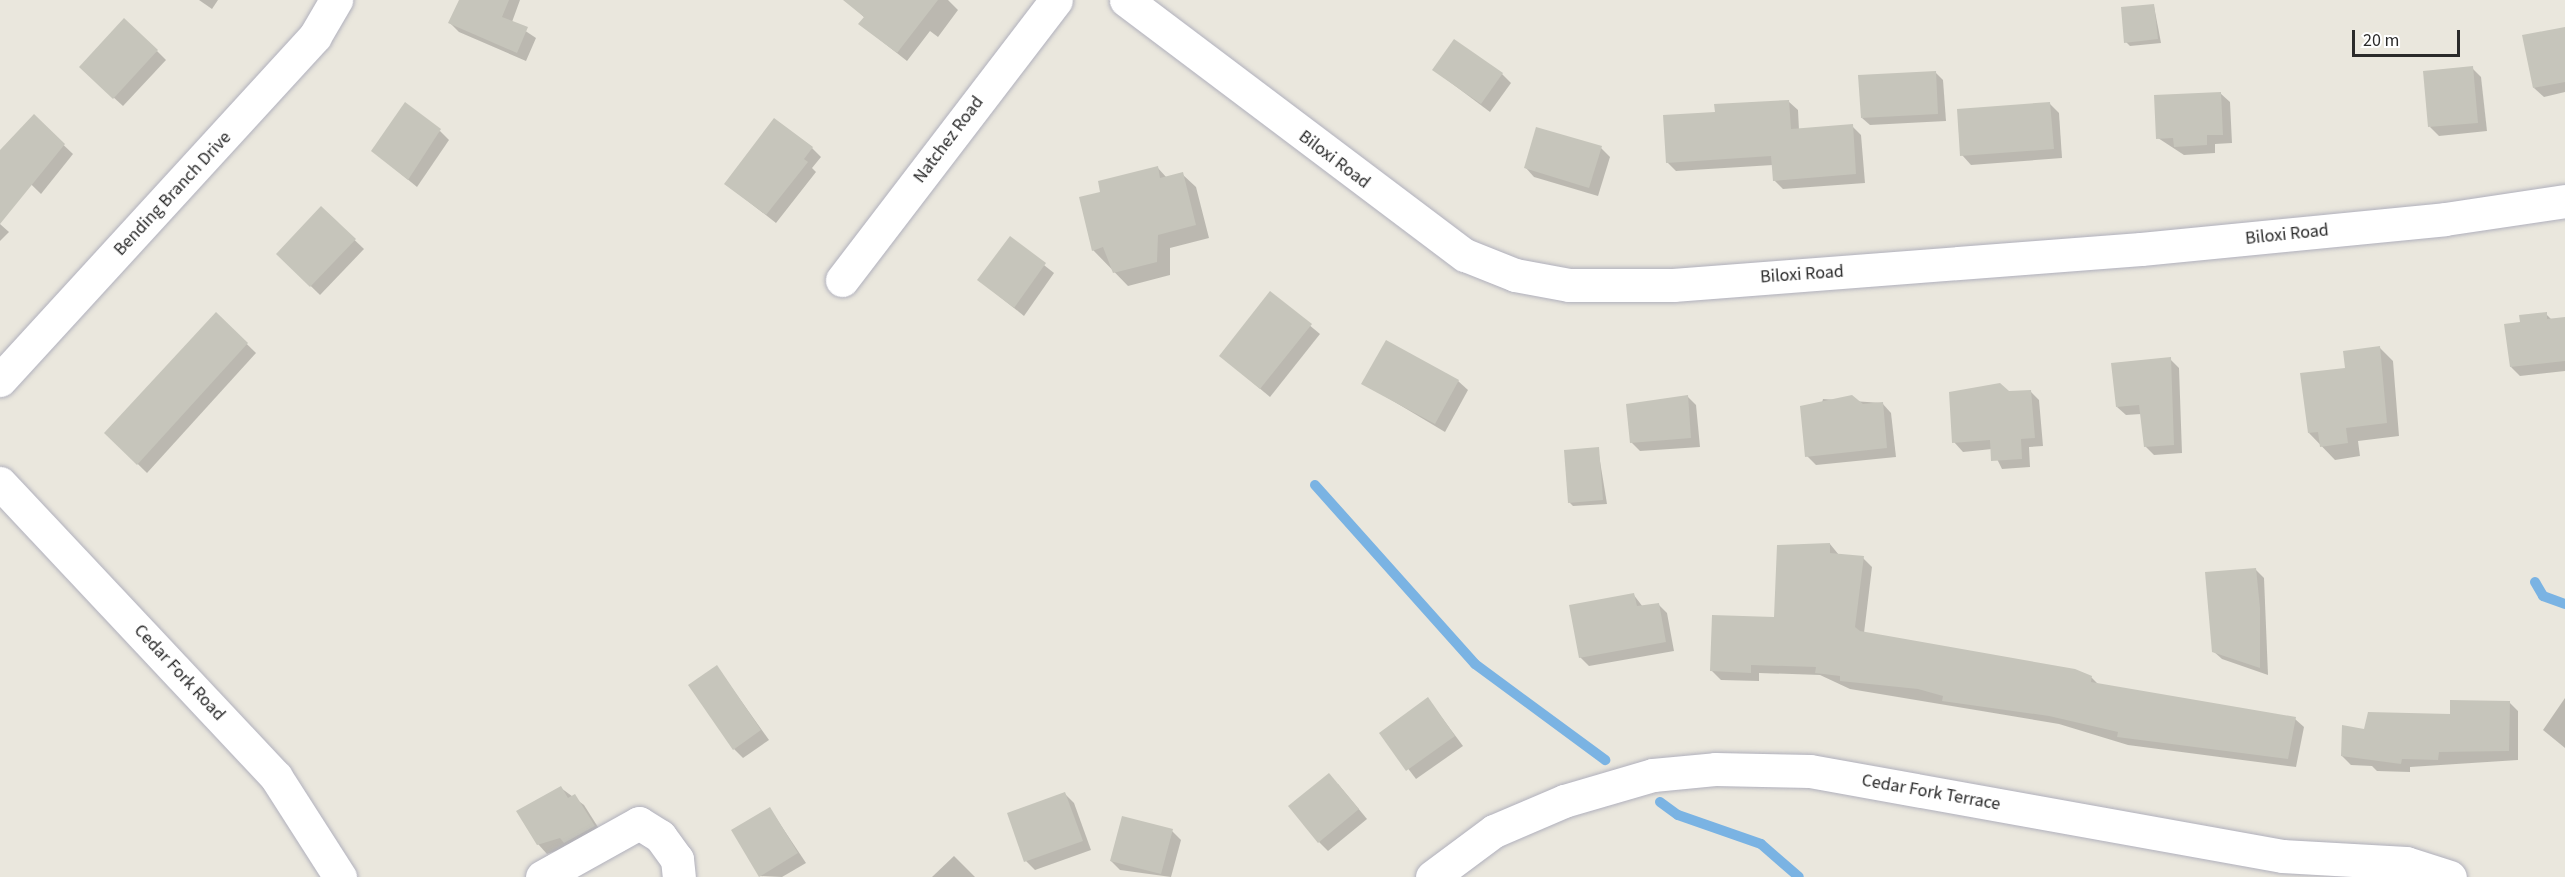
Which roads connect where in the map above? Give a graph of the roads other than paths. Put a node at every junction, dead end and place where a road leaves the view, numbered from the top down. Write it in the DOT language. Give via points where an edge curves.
graph roads {
  1 [pos="336,0"];
  2 [pos="1056,0"];
  3 [pos="1126,0"];
  4 [pos="2565,201"];
  5 [pos="842,280"];
  6 [pos="0,380"];
  7 [pos="0,483"];
  8 [pos="340,877"];
  9 [pos="542,877"];
  10 [pos="679,877"];
  11 [pos="1432,877"];
  12 [pos="2450,877"];
  1 -- 6 [label="street, Bending Branch Drive" via="315,36"];
  2 -- 5 [label="street, Natchez Road"];
  3 -- 4 [label="street, Biloxi Road" via="1465,255 1515,275 1569,285 1673,285 2141,249 2445,219"];
  7 -- 8 [label="street, Cedar Fork Road" via="276,777"];
  9 -- 10 [label="street" via="639,823 660,836 677,859"];
  11 -- 12 [label="street, Cedar Fork Terrace" via="1494,831 1564,801 1653,775 1715,769 1810,771 2282,856 2406,863"];
}
